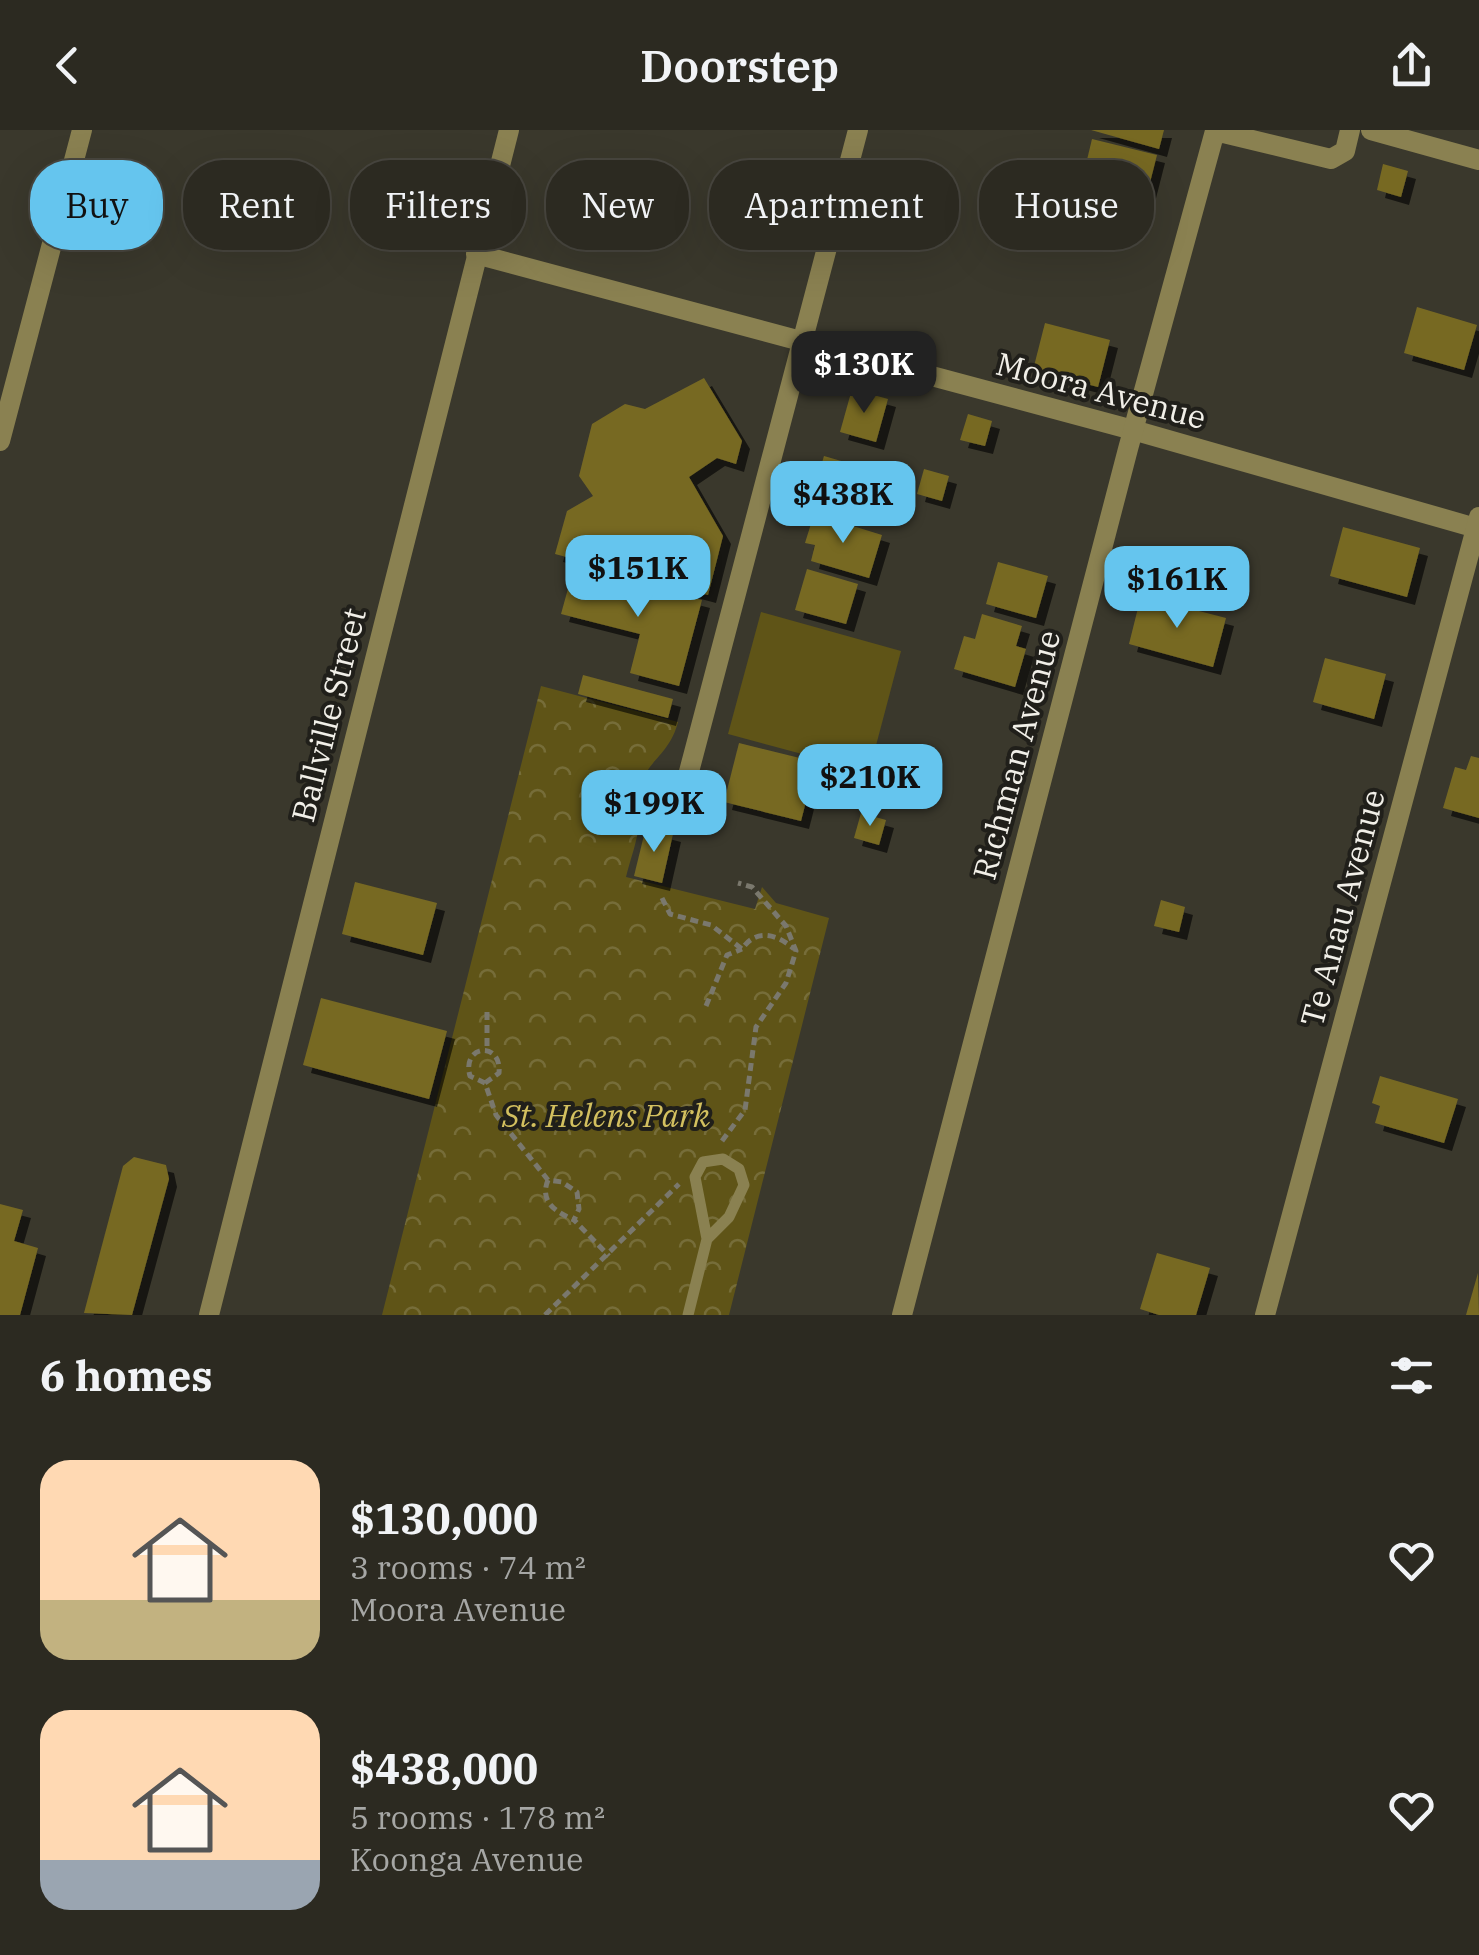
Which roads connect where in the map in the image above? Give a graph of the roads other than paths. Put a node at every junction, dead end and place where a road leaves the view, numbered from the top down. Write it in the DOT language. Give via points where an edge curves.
graph roads {
  1 [pos="82,130"];
  2 [pos="508,130"];
  3 [pos="858,130"];
  4 [pos="1350,130"];
  5 [pos="1371,130"];
  6 [pos="1479,160"];
  7 [pos="476,254"];
  8 [pos="802,342"];
  9 [pos="1133,430"];
  10 [pos="0,441"];
  11 [pos="1478,522"];
  12 [pos="686,783"];
  13 [pos="706,1239"];
  14 [pos="209,1315"];
  15 [pos="688,1315"];
  16 [pos="902,1315"];
  17 [pos="1265,1315"];
  1 -- 10 [label="street"];
  2 -- 7 [label="street, Ballville Street"];
  3 -- 8 [label="street"];
  4 -- 9 [label="street, Richman Avenue" via="1345,151 1331,159 1214,131"];
  5 -- 6 [label="street"];
  7 -- 8 [label="street, Moora Avenue"];
  7 -- 14 [label="street, Ballville Street"];
  8 -- 9 [label="street, Moora Avenue"];
  8 -- 12 [label="street"];
  9 -- 11 [label="street, Moora Avenue"];
  9 -- 16 [label="street, Richman Avenue"];
  11 -- 17 [label="street, Te Anau Avenue"];
  13 -- 13 [label="lane" via="695,1178 703,1162 723,1160 739,1170 744,1185 729,1217"];
  13 -- 15 [label="lane"];
}
